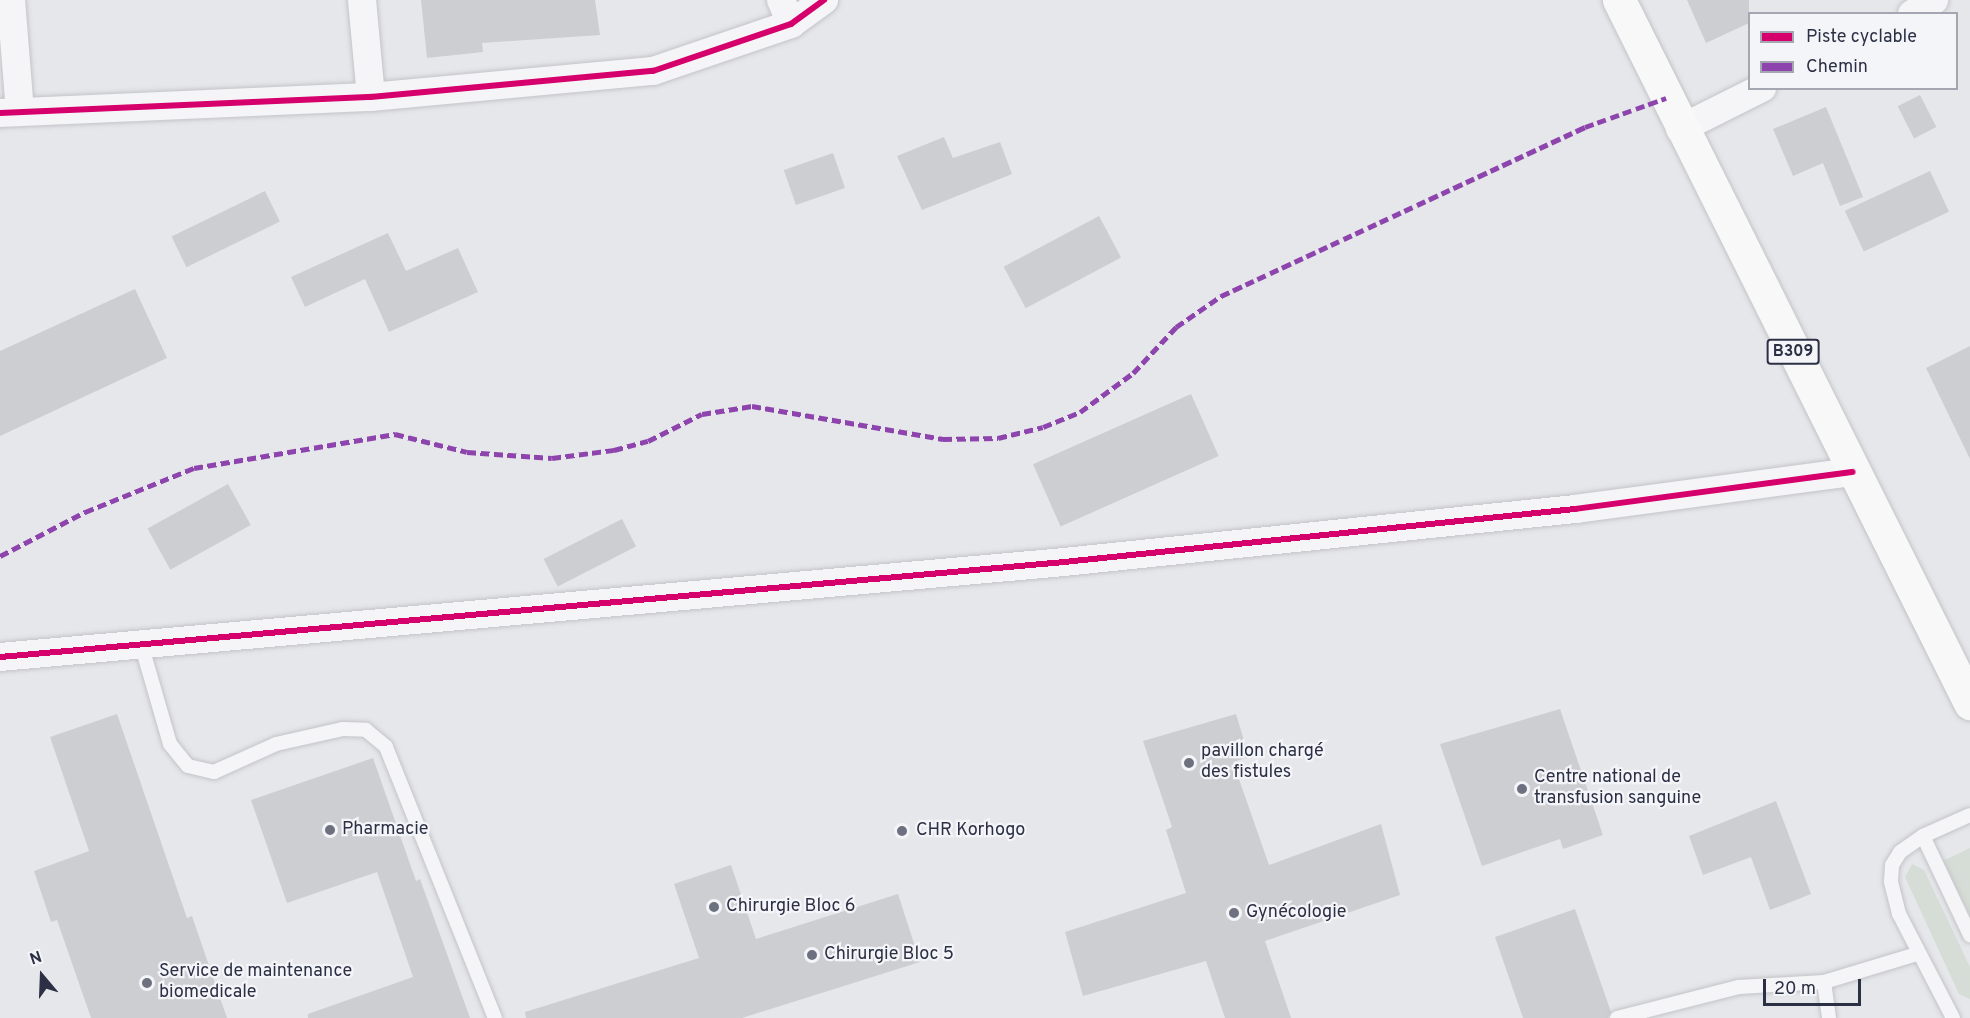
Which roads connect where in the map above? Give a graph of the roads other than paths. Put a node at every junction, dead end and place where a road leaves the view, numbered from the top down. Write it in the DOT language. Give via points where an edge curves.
graph roads {
  1 [pos="11,0"];
  2 [pos="362,0"];
  3 [pos="824,0"];
  4 [pos="1619,0"];
  5 [pos="1934,0"];
  6 [pos="786,12"];
  7 [pos="1915,12"];
  8 [pos="1758,90"];
  9 [pos="371,96"];
  10 [pos="10,112"];
  11 [pos="1680,129"];
  12 [pos="1853,472"];
  13 [pos="142,647"];
  14 [pos="0,657"];
  15 [pos="1970,703"];
  16 [pos="1970,815"];
  17 [pos="1923,836"];
  18 [pos="1970,935"];
  19 [pos="1917,954"];
  20 [pos="1824,982"];
  21 [pos="495,1018"];
  22 [pos="1617,1018"];
  23 [pos="1830,1018"];
  24 [pos="1953,1018"];
  1 -- 10 [label="street"];
  2 -- 9 [label="street"];
  3 -- 6 [label="street"];
  4 -- 11 [label="main road, B309"];
  5 -- 7 [label="street"];
  6 -- 9 [label="street" via="653,71"];
  8 -- 11 [label="street"];
  9 -- 10 [label="street"];
  11 -- 12 [label="main road, B309"];
  12 -- 13 [label="street" via="1575,509 1099,558"];
  12 -- 15 [label="main road, B309"];
  13 -- 14 [label="street"];
  13 -- 21 [label="lane" via="170,744 188,766 214,772 276,744 343,729 366,730 386,747"];
  16 -- 17 [label="lane"];
  17 -- 18 [label="lane"];
  17 -- 19 [label="lane" via="1900,852 1892,865 1891,881"];
  19 -- 20 [label="lane"];
  19 -- 24 [label="lane"];
  20 -- 22 [label="lane" via="1739,987"];
  20 -- 23 [label="lane"];
}
